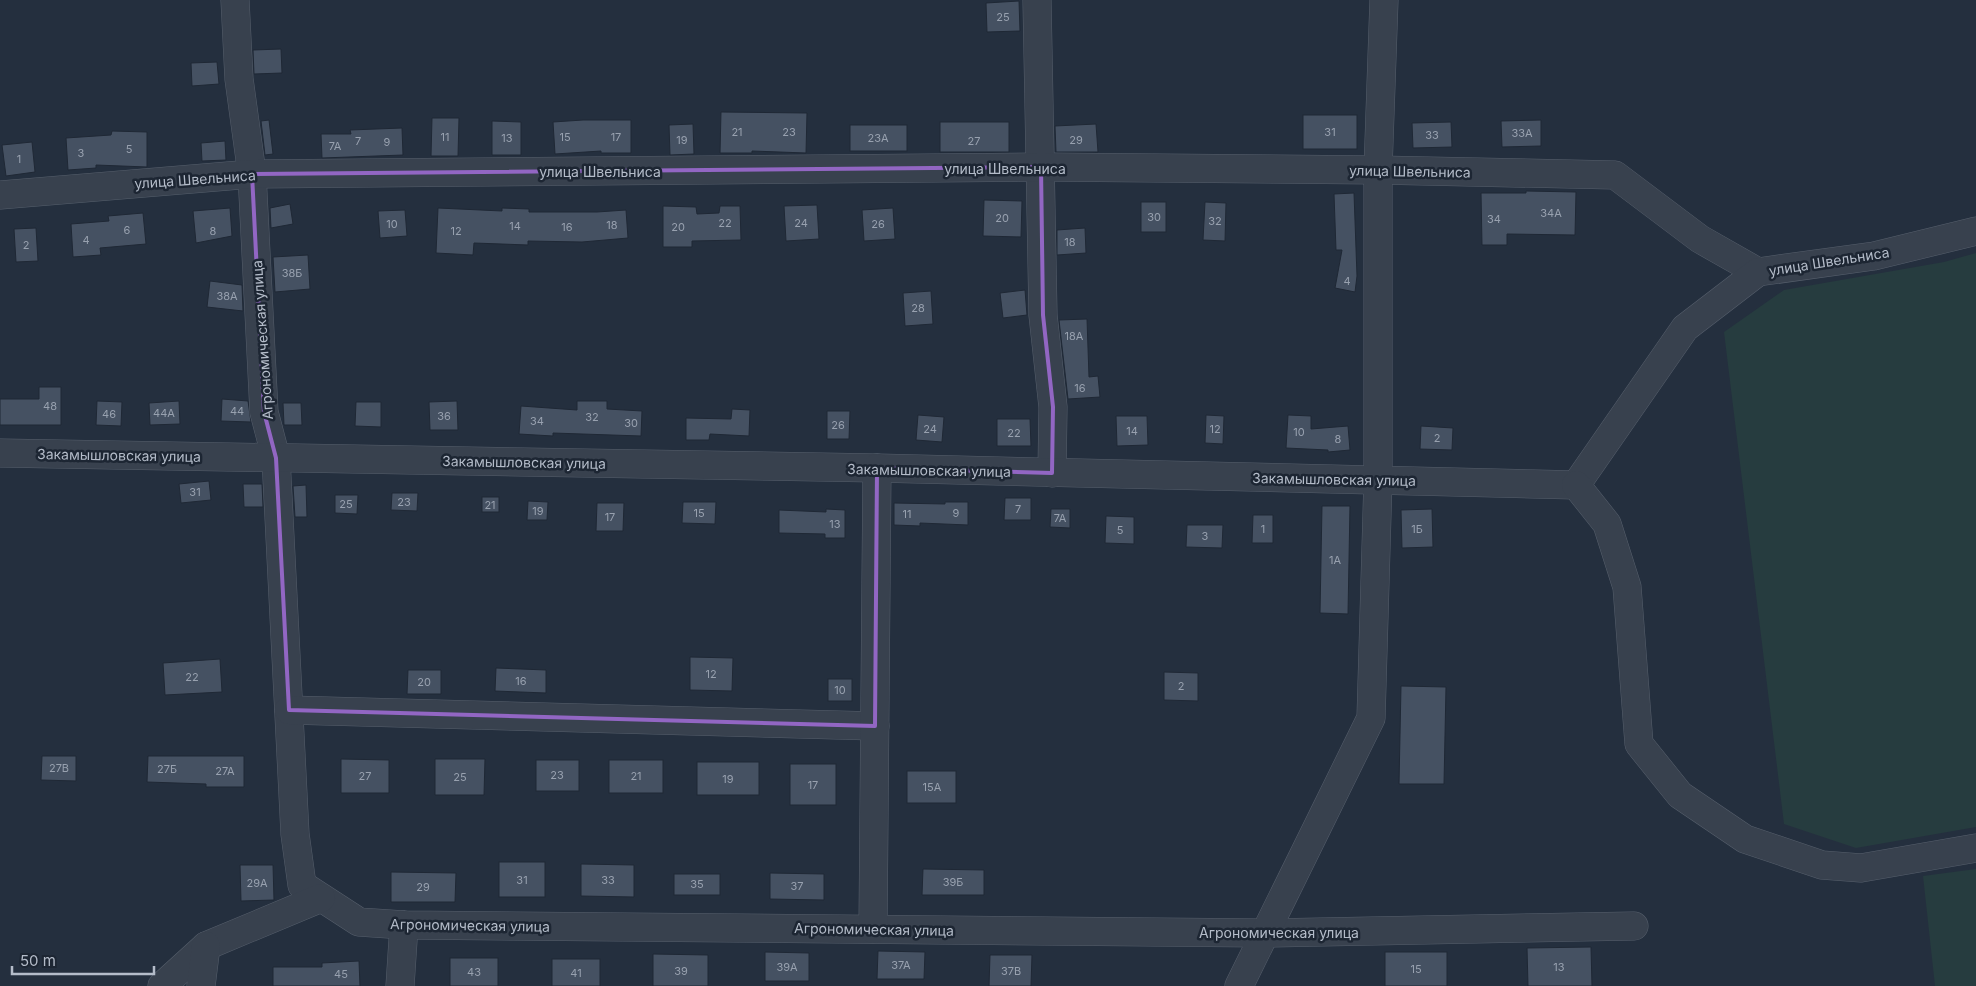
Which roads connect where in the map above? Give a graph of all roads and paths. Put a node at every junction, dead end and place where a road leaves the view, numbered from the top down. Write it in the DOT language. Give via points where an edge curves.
graph roads {
  1 [pos="235,0"];
  2 [pos="1037,0"];
  3 [pos="1384,0"];
  4 [pos="1041,167"];
  5 [pos="1378,170"];
  6 [pos="252,174"];
  7 [pos="0,195"];
  8 [pos="1976,232"];
  9 [pos="1758,272"];
  10 [pos="0,453"];
  11 [pos="276,458"];
  12 [pos="877,468"];
  13 [pos="1052,473"];
  14 [pos="1378,480"];
  15 [pos="1576,485"];
  16 [pos="289,710"];
  17 [pos="875,726"];
  18 [pos="1976,848"];
  19 [pos="321,898"];
  20 [pos="404,925"];
  21 [pos="1634,926"];
  22 [pos="873,929"];
  23 [pos="1264,933"];
  24 [pos="206,946"];
  25 [pos="162,986"];
  26 [pos="201,986"];
  27 [pos="400,986"];
  28 [pos="1239,986"];
  1 -- 6 [label="street, Агрономическая улица" via="239,79"];
  2 -- 4 [label="street"];
  3 -- 5 [label="street"];
  4 -- 5 [label="street, улица Швельниса"];
  4 -- 6 [label="street, улица Швельниса"];
  4 -- 13 [label="street" via="1043,315 1053,407"];
  5 -- 9 [label="street, улица Швельниса" via="1615,175 1700,239"];
  5 -- 14 [label="street"];
  6 -- 7 [label="street, улица Швельниса"];
  6 -- 11 [label="street, Агрономическая улица" via="264,412"];
  8 -- 9 [label="street, улица Швельниса" via="1874,256"];
  9 -- 15 [label="street" via="1685,328"];
  10 -- 11 [label="street, Закамышловская улица"];
  11 -- 12 [label="street, Закамышловская улица"];
  11 -- 16 [label="street, Агрономическая улица"];
  12 -- 13 [label="street, Закамышловская улица"];
  12 -- 17 [label="street"];
  13 -- 14 [label="street, Закамышловская улица"];
  14 -- 15 [label="street, Закамышловская улица"];
  14 -- 23 [label="street" via="1371,718"];
  15 -- 18 [label="street" via="1607,524 1627,587 1639,744 1680,795 1745,839 1822,865 1861,868"];
  16 -- 17 [label="street"];
  16 -- 19 [label="street, Агрономическая улица" via="295,834 302,885"];
  17 -- 22 [label="street"];
  19 -- 20 [label="street, Агрономическая улица" via="359,922"];
  19 -- 24 [label="street"];
  20 -- 22 [label="street, Агрономическая улица"];
  20 -- 27 [label="street"];
  21 -- 23 [label="street, Агрономическая улица"];
  22 -- 23 [label="street, Агрономическая улица"];
  23 -- 28 [label="street"];
  24 -- 25 [label="street"];
  24 -- 26 [label="street"];
}
